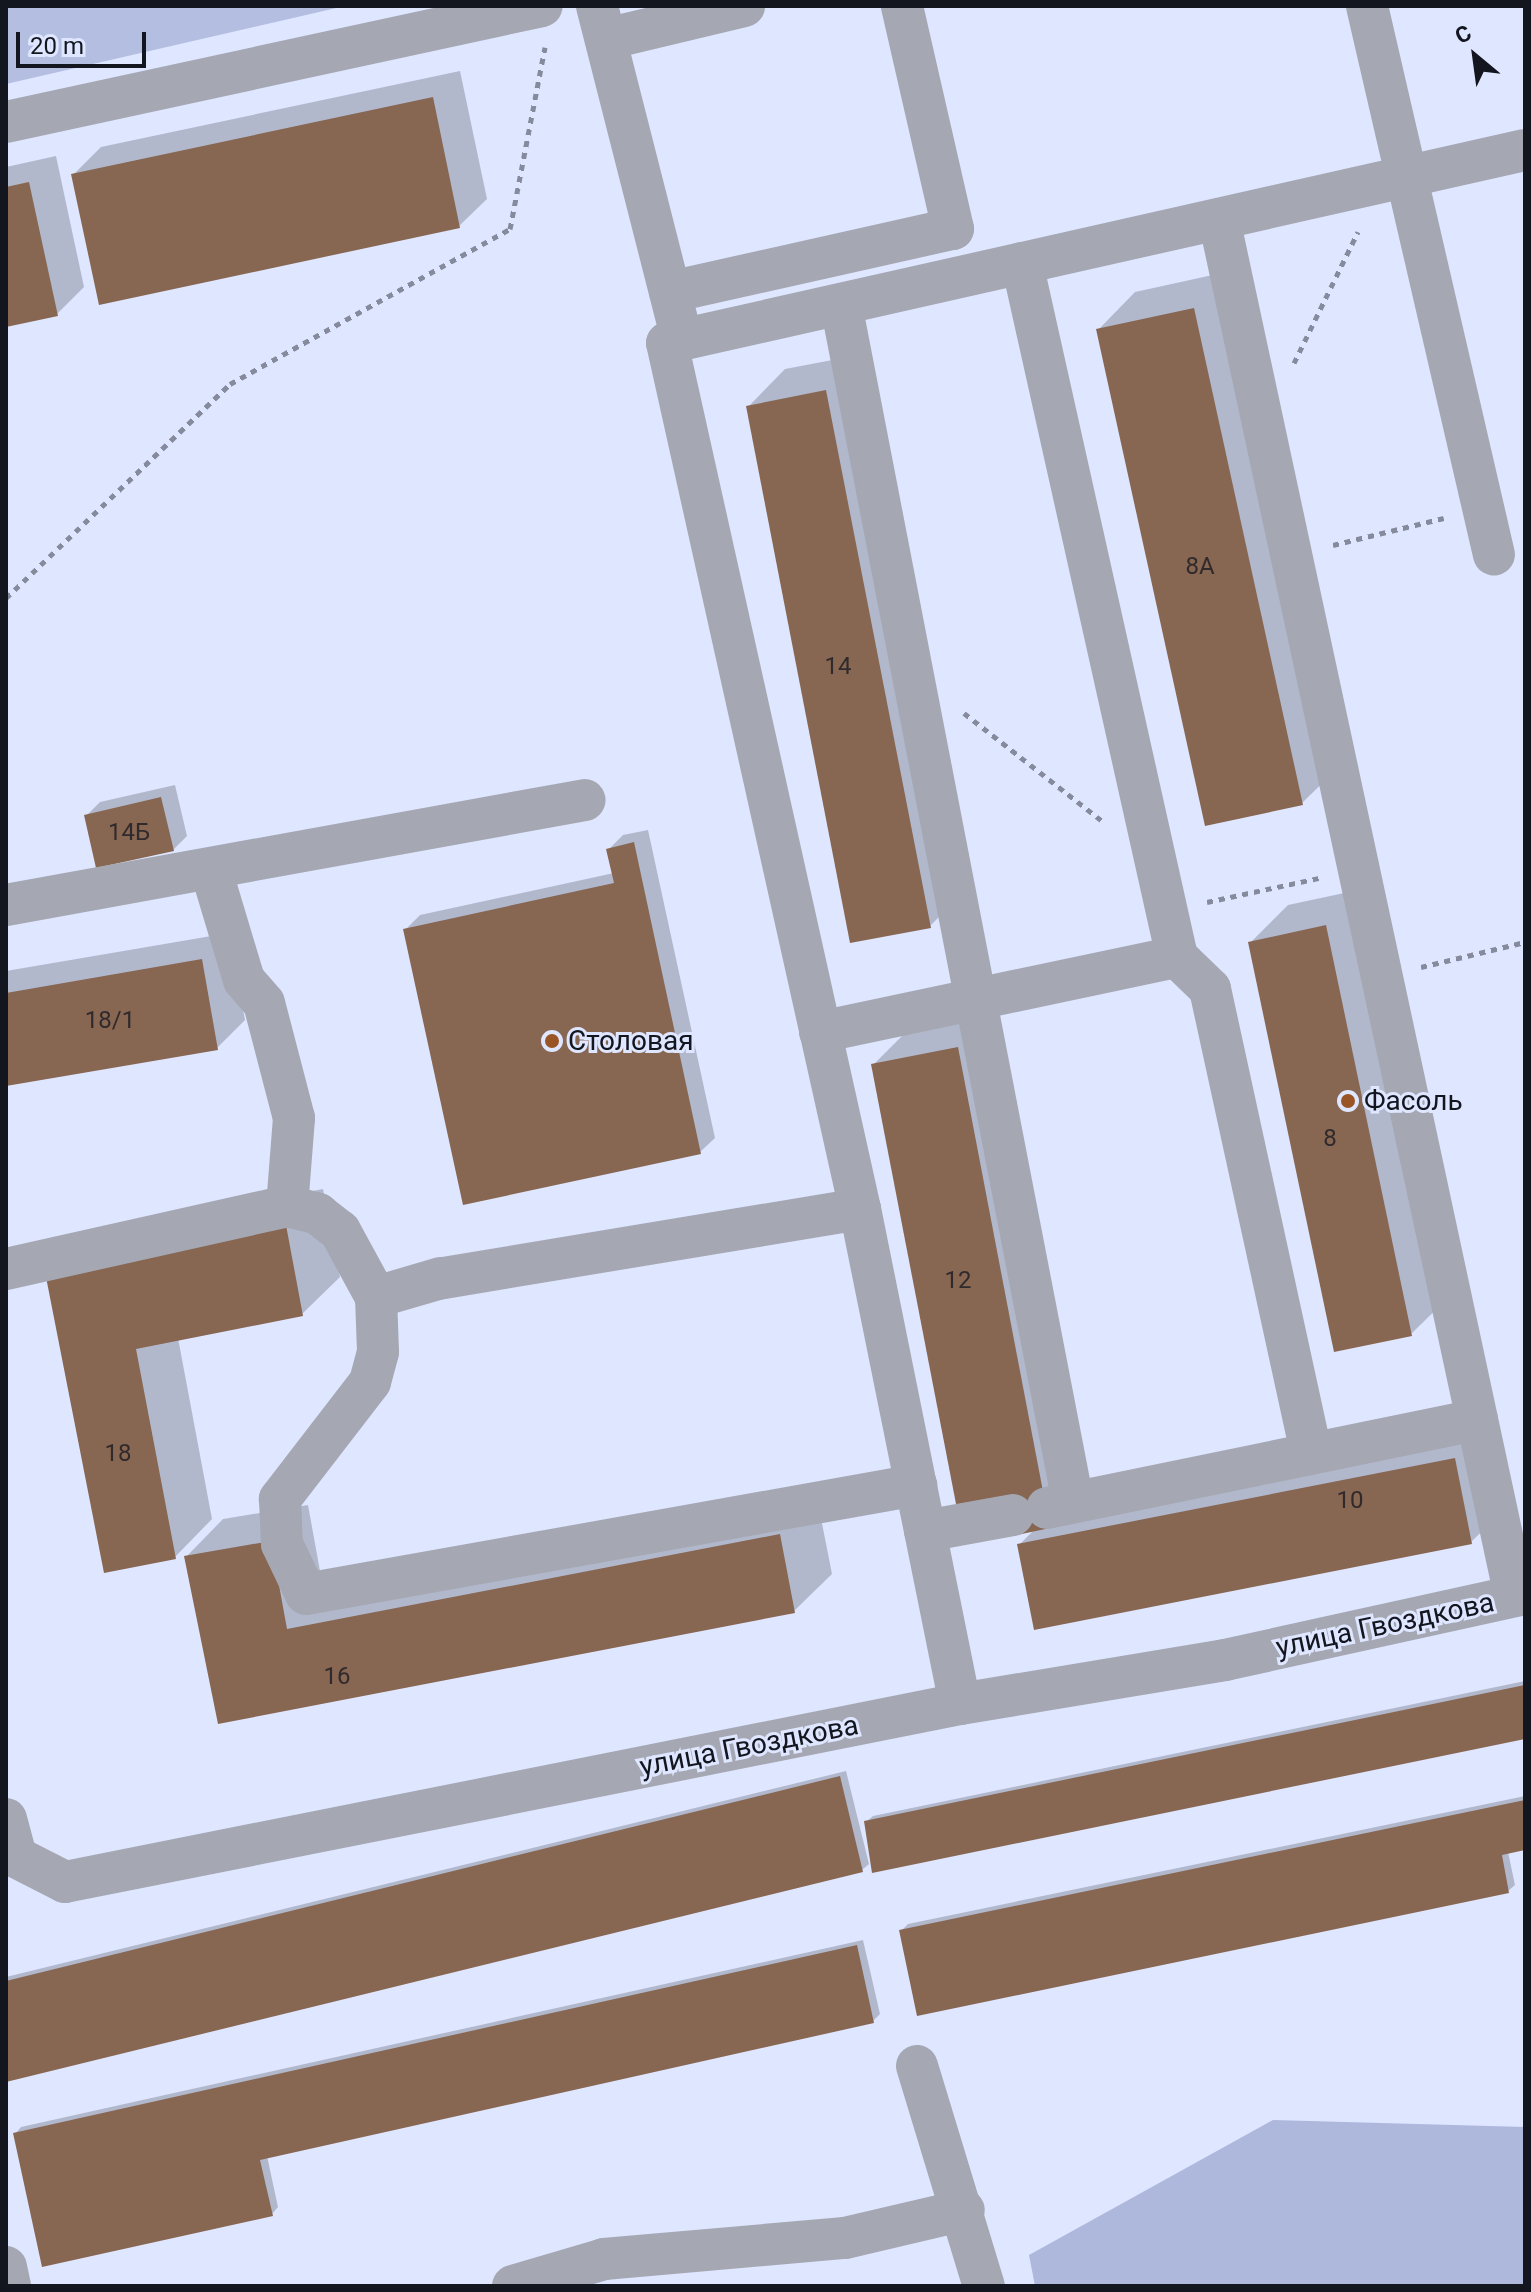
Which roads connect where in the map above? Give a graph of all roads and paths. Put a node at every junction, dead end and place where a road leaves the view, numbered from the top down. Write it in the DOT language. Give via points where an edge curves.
graph roads {
  1 [pos="744,6"];
  2 [pos="902,6"];
  3 [pos="1367,6"];
  4 [pos="545,21"];
  5 [pos="602,22"];
  6 [pos="6,122"];
  7 [pos="1525,150"];
  8 [pos="1395,179"];
  9 [pos="1219,219"];
  10 [pos="1022,263"];
  11 [pos="670,292"];
  12 [pos="841,304"];
  13 [pos="682,339"];
  14 [pos="1263,425"];
  15 [pos="1484,508"];
  16 [pos="1494,555"];
  17 [pos="1292,556"];
  18 [pos="6,598"];
  19 [pos="914,673"];
  20 [pos="585,800"];
  21 [pos="1159,865"];
  22 [pos="1359,869"];
  23 [pos="211,870"];
  24 [pos="6,905"];
  25 [pos="1169,910"];
  26 [pos="1525,942"];
  27 [pos="1177,957"];
  28 [pos="1382,976"];
  29 [pos="978,999"];
  30 [pos="820,1032"];
  31 [pos="287,1206"];
  32 [pos="860,1209"];
  33 [pos="6,1269"];
  34 [pos="376,1297"];
  35 [pos="1477,1420"];
  36 [pos="1311,1453"];
  37 [pos="916,1485"];
  38 [pos="1044,1508"];
  39 [pos="925,1531"];
  40 [pos="1520,1595"];
  41 [pos="960,1704"];
  42 [pos="9,1848"];
  43 [pos="917,2066"];
  44 [pos="964,2210"];
  45 [pos="6,2267"];
  46 [pos="10,2286"];
  47 [pos="513,2286"];
  48 [pos="984,2286"];
  1 -- 5 [label="street"];
  2 -- 11 [label="street" via="953,229"];
  3 -- 8 [label="street"];
  4 -- 6 [label="street"];
  4 -- 18 [label="path" via="510,229 230,384"];
  5 -- 11 [label="street"];
  7 -- 8 [label="street"];
  8 -- 9 [label="street"];
  8 -- 14 [label="path"];
  8 -- 15 [label="street"];
  9 -- 10 [label="street"];
  9 -- 14 [label="street"];
  10 -- 12 [label="street"];
  10 -- 21 [label="street"];
  11 -- 13 [label="street"];
  12 -- 13 [label="street"];
  12 -- 19 [label="street"];
  13 -- 30 [label="street" via="667,343"];
  14 -- 17 [label="street"];
  15 -- 16 [label="street"];
  15 -- 17 [label="path"];
  17 -- 22 [label="street"];
  19 -- 21 [label="path"];
  19 -- 29 [label="street"];
  20 -- 23 [label="street"];
  21 -- 25 [label="street"];
  22 -- 25 [label="path"];
  22 -- 28 [label="street"];
  23 -- 24 [label="street"];
  23 -- 31 [label="street" via="244,980 264,1003 294,1118"];
  25 -- 27 [label="street"];
  26 -- 28 [label="path"];
  27 -- 29 [label="street"];
  27 -- 36 [label="street" via="1210,989"];
  28 -- 35 [label="street"];
  29 -- 30 [label="street"];
  29 -- 38 [label="street"];
  30 -- 32 [label="street"];
  31 -- 33 [label="street"];
  31 -- 34 [label="street" via="318,1214 340,1231"];
  32 -- 34 [label="street" via="441,1278"];
  32 -- 37 [label="street"];
  34 -- 37 [label="street" via="378,1352 370,1382 280,1499 282,1544 306,1594"];
  35 -- 36 [label="street"];
  35 -- 40 [label="street"];
  36 -- 38 [label="street"];
  37 -- 39 [label="street"];
  38 -- 39 [label="street"];
  39 -- 41 [label="street"];
  40 -- 41 [label="street, улица Гвоздкова" via="1225,1660"];
  41 -- 42 [label="street, улица Гвоздкова" via="65,1882"];
  43 -- 44 [label="street"];
  44 -- 47 [label="street" via="845,2238 604,2259"];
  44 -- 48 [label="street"];
  45 -- 46 [label="street"];
}
